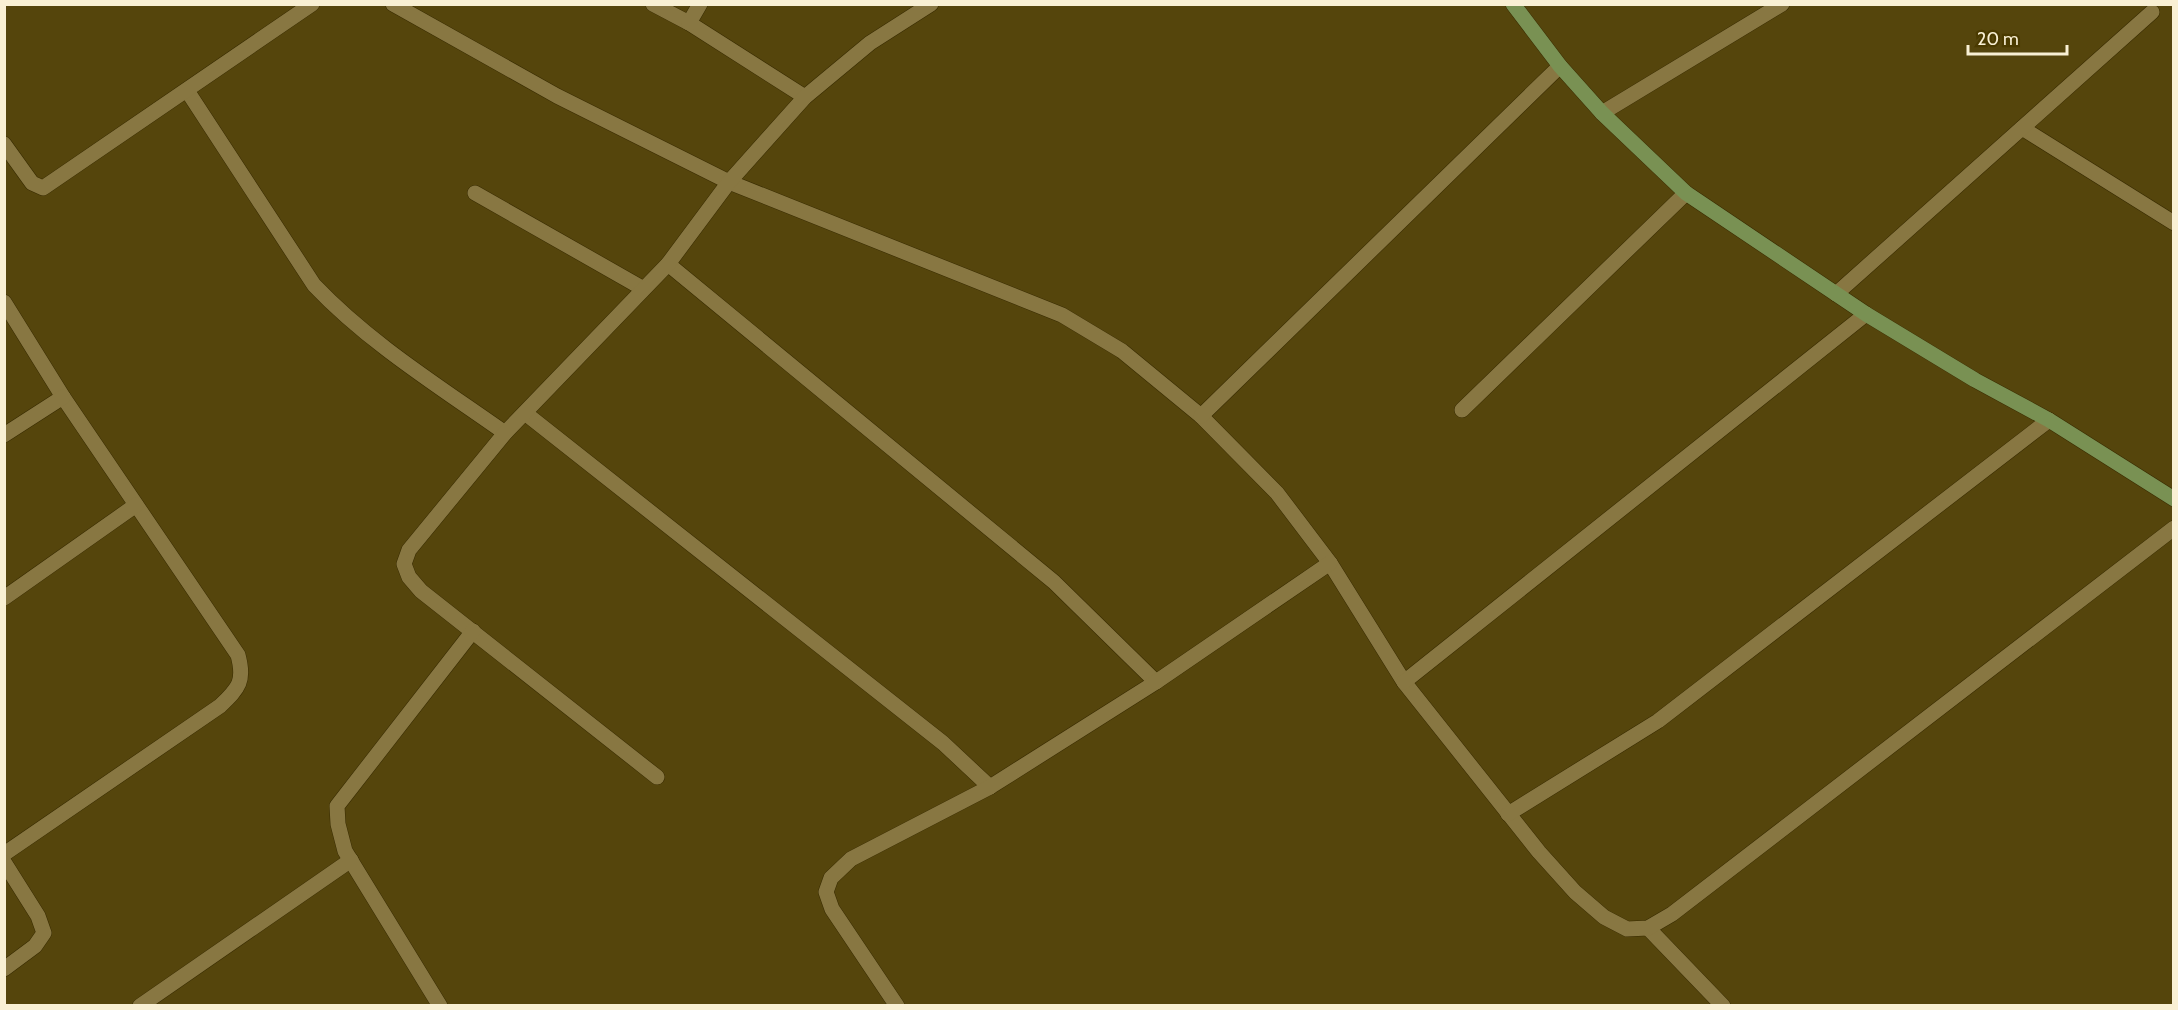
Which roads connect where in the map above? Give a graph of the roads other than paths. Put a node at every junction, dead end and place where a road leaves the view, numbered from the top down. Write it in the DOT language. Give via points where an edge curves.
graph roads {
  1 [pos="312,4"];
  2 [pos="393,4"];
  3 [pos="653,4"];
  4 [pos="700,4"];
  5 [pos="931,4"];
  6 [pos="1513,4"];
  7 [pos="1782,4"];
  8 [pos="2152,12"];
  9 [pos="689,23"];
  10 [pos="1560,66"];
  11 [pos="188,92"];
  12 [pos="805,97"];
  13 [pos="1602,113"];
  14 [pos="2022,128"];
  15 [pos="4,144"];
  16 [pos="729,182"];
  17 [pos="475,193"];
  18 [pos="1686,193"];
  19 [pos="2174,223"];
  20 [pos="668,264"];
  21 [pos="642,288"];
  22 [pos="1836,294"];
  23 [pos="4,302"];
  24 [pos="1866,314"];
  25 [pos="63,397"];
  26 [pos="1462,410"];
  27 [pos="525,413"];
  28 [pos="1201,416"];
  29 [pos="2049,420"];
  30 [pos="505,434"];
  31 [pos="4,435"];
  32 [pos="2174,499"];
  33 [pos="136,504"];
  34 [pos="2174,528"];
  35 [pos="1330,563"];
  36 [pos="4,598"];
  37 [pos="473,631"];
  38 [pos="1156,682"];
  39 [pos="1404,682"];
  40 [pos="657,777"];
  41 [pos="990,787"];
  42 [pos="1508,814"];
  43 [pos="4,854"];
  44 [pos="351,860"];
  45 [pos="4,862"];
  46 [pos="1648,928"];
  47 [pos="4,969"];
  48 [pos="140,1005"];
  49 [pos="440,1005"];
  50 [pos="897,1005"];
  51 [pos="1723,1005"];
  1 -- 11 [label="street"];
  2 -- 16 [label="street" via="557,96"];
  3 -- 9 [label="street"];
  4 -- 9 [label="street"];
  5 -- 12 [label="street" via="870,43"];
  6 -- 10 [label="street"];
  7 -- 13 [label="street"];
  8 -- 14 [label="street"];
  9 -- 12 [label="street"];
  10 -- 13 [label="street"];
  10 -- 28 [label="street"];
  11 -- 15 [label="street" via="43,188 32,183"];
  11 -- 30 [label="street" via="314,285 334,307"];
  12 -- 16 [label="street"];
  13 -- 18 [label="street"];
  14 -- 19 [label="street"];
  14 -- 22 [label="street"];
  16 -- 20 [label="street"];
  16 -- 28 [label="street" via="1062,315 1122,351"];
  17 -- 21 [label="street"];
  18 -- 22 [label="street"];
  18 -- 26 [label="street"];
  20 -- 21 [label="street"];
  20 -- 38 [label="street" via="1054,582"];
  21 -- 27 [label="street"];
  22 -- 24 [label="street"];
  23 -- 25 [label="street"];
  24 -- 29 [label="street"];
  24 -- 39 [label="street"];
  25 -- 31 [label="street"];
  25 -- 33 [label="street"];
  27 -- 30 [label="street"];
  27 -- 41 [label="street" via="943,743"];
  28 -- 35 [label="street" via="1277,494"];
  29 -- 32 [label="street"];
  29 -- 42 [label="street" via="1658,721"];
  30 -- 37 [label="street" via="409,550 404,564 421,591"];
  33 -- 36 [label="street"];
  33 -- 43 [label="street" via="238,655 243,673 236,691 220,706"];
  34 -- 46 [label="street" via="1672,914"];
  35 -- 38 [label="street"];
  35 -- 39 [label="street"];
  37 -- 40 [label="street"];
  37 -- 44 [label="street" via="337,806 340,833"];
  38 -- 41 [label="street"];
  39 -- 42 [label="street"];
  41 -- 50 [label="street" via="851,859 831,878 826,892 832,909"];
  42 -- 46 [label="street" via="1575,892 1604,917 1627,929"];
  44 -- 48 [label="street"];
  44 -- 49 [label="street"];
  45 -- 47 [label="street" via="38,916 44,933 35,946"];
  46 -- 51 [label="street"];
}
